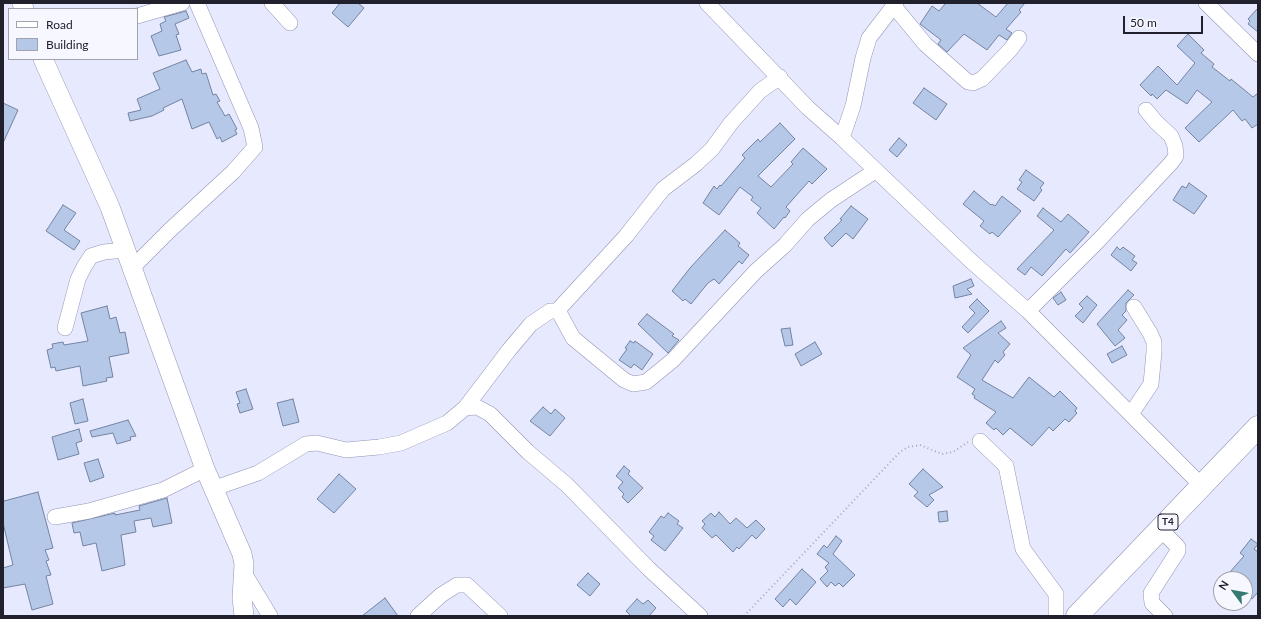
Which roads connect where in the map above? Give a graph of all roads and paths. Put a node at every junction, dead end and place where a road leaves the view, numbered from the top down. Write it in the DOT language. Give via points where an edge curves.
graph roads {
  1 [pos="182,3"];
  2 [pos="196,3"];
  3 [pos="272,3"];
  4 [pos="707,3"];
  5 [pos="1206,3"];
  6 [pos="894,4"];
  7 [pos="138,16"];
  8 [pos="290,23"];
  9 [pos="1019,38"];
  10 [pos="1258,54"];
  11 [pos="43,60"];
  12 [pos="780,77"];
  13 [pos="1146,110"];
  14 [pos="842,138"];
  15 [pos="875,171"];
  16 [pos="125,250"];
  17 [pos="132,268"];
  18 [pos="1134,307"];
  19 [pos="557,311"];
  20 [pos="1028,311"];
  21 [pos="65,328"];
  22 [pos="482,387"];
  23 [pos="465,408"];
  24 [pos="490,414"];
  25 [pos="1131,414"];
  26 [pos="1258,427"];
  27 [pos="975,441"];
  28 [pos="205,469"];
  29 [pos="1202,486"];
  30 [pos="215,488"];
  31 [pos="55,517"];
  32 [pos="1161,530"];
  33 [pos="244,572"];
  34 [pos="244,616"];
  35 [pos="270,616"];
  36 [pos="418,616"];
  37 [pos="500,616"];
  38 [pos="700,616"];
  39 [pos="744,616"];
  40 [pos="1056,616"];
  41 [pos="1078,616"];
  42 [pos="1165,616"];
  1 -- 7 [label="street"];
  2 -- 17 [label="street" via="252,128 255,147 233,172"];
  3 -- 8 [label="street"];
  4 -- 12 [label="street"];
  5 -- 10 [label="street"];
  6 -- 9 [label="street" via="925,44 968,82 973,83 982,79"];
  6 -- 14 [label="street" via="869,38 853,106"];
  11 -- 16 [label="main road" via="95,172"];
  12 -- 14 [label="street" via="808,108"];
  12 -- 19 [label="street" via="760,91 712,149 663,189 626,236"];
  13 -- 20 [label="street" via="1171,136 1176,156 1100,240"];
  14 -- 15 [label="street"];
  15 -- 19 [label="street" via="831,200 808,219 673,360 646,382 633,384 624,380 573,338"];
  15 -- 20 [label="street"];
  16 -- 17 [label="main road"];
  16 -- 21 [label="street" via="91,256 78,279"];
  17 -- 28 [label="main road"];
  18 -- 25 [label="street" via="1154,342 1154,352 1151,384"];
  19 -- 22 [label="street" via="541,315 531,324"];
  20 -- 25 [label="street"];
  22 -- 23 [label="street"];
  22 -- 24 [label="street"];
  23 -- 24 [label="street" via="477,408"];
  23 -- 30 [label="street" via="447,423 411,440 361,450 346,450 316,443 306,444 258,473"];
  24 -- 38 [label="street" via="528,452 567,485 649,569"];
  25 -- 29 [label="street"];
  26 -- 29 [label="highway, T4"];
  27 -- 39 [label="path" via="953,452 942,454 920,445 908,447 900,452"];
  27 -- 40 [label="street" via="1006,466 1023,549 1056,594"];
  28 -- 30 [label="main road"];
  28 -- 31 [label="street" via="163,490 89,511"];
  29 -- 32 [label="highway, T4"];
  30 -- 33 [label="main road" via="242,554"];
  32 -- 41 [label="highway, T4"];
  32 -- 42 [label="street" via="1178,547 1178,551 1151,593 1152,603"];
  33 -- 34 [label="main road"];
  33 -- 35 [label="street"];
  36 -- 37 [label="street" via="457,584 467,585"];
}
